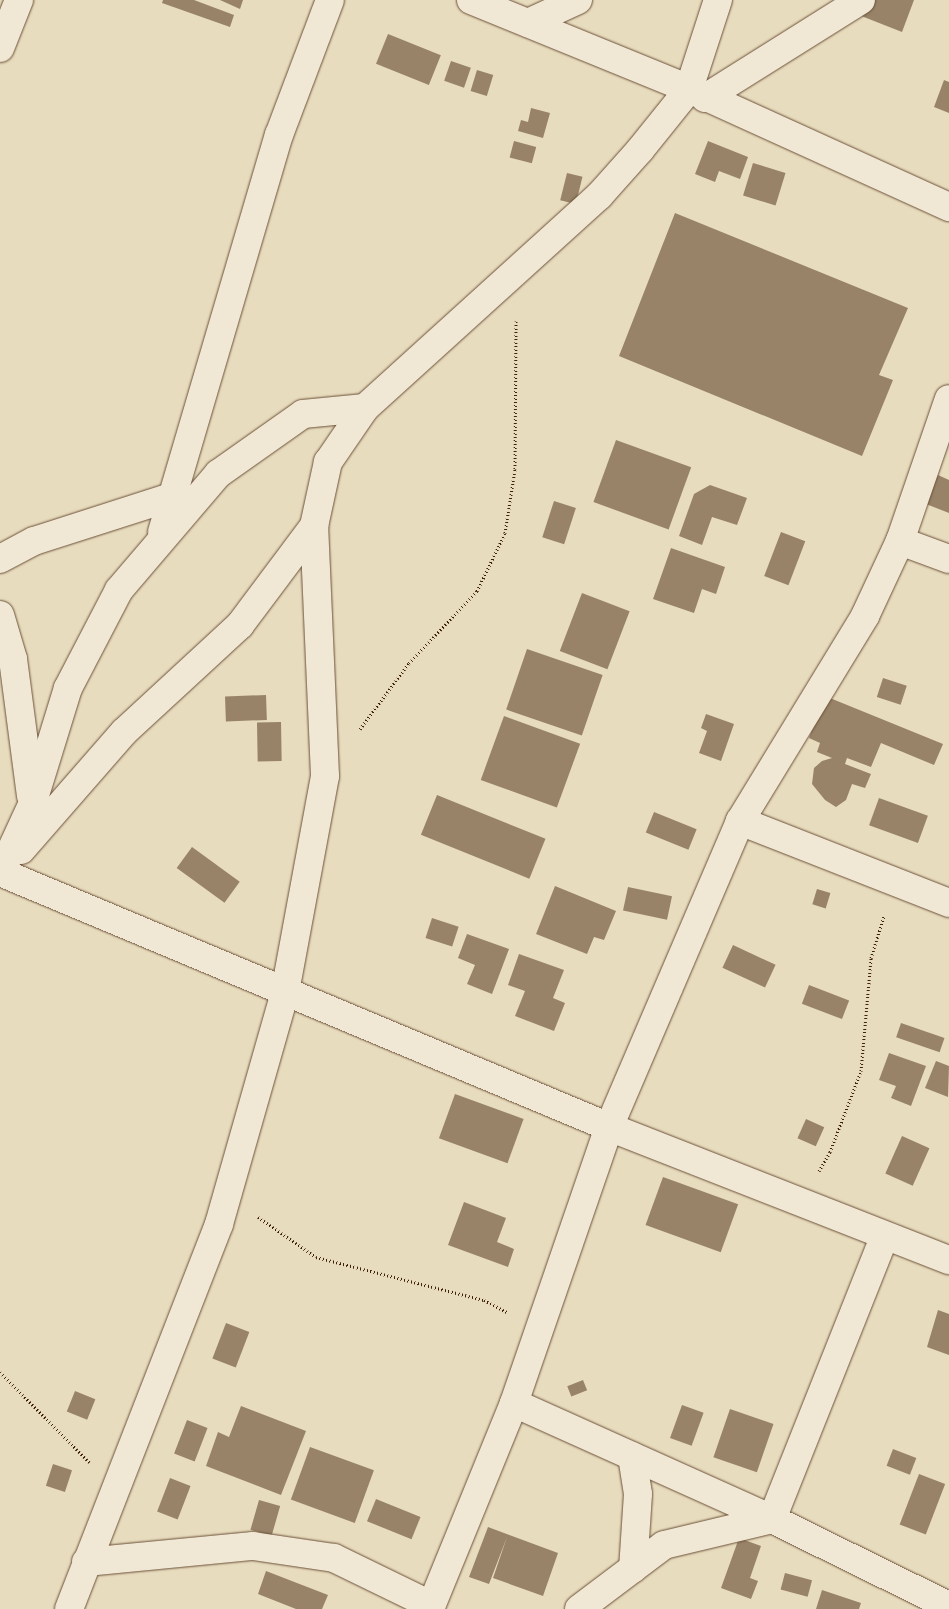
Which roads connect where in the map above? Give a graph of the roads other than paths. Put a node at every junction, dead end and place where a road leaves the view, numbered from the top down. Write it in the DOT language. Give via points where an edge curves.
graph roads {
  1 [pos="19,0"];
  2 [pos="330,0"];
  3 [pos="471,0"];
  4 [pos="578,0"];
  5 [pos="718,0"];
  6 [pos="861,0"];
  7 [pos="528,23"];
  8 [pos="0,48"];
  9 [pos="697,93"];
  10 [pos="949,206"];
  11 [pos="949,399"];
  12 [pos="365,408"];
  13 [pos="174,496"];
  14 [pos="314,526"];
  15 [pos="900,541"];
  16 [pos="159,543"];
  17 [pos="0,559"];
  18 [pos="949,559"];
  19 [pos="0,614"];
  20 [pos="32,805"];
  21 [pos="740,821"];
  22 [pos="0,873"];
  23 [pos="949,903"];
  24 [pos="285,992"];
  25 [pos="609,1127"];
  26 [pos="884,1237"];
  27 [pos="949,1260"];
  28 [pos="514,1403"];
  29 [pos="632,1456"];
  30 [pos="772,1519"];
  31 [pos="86,1562"];
  32 [pos="633,1569"];
  33 [pos="949,1606"];
  34 [pos="430,1607"];
  35 [pos="69,1609"];
  36 [pos="579,1609"];
  1 -- 8 [label="street"];
  2 -- 13 [label="street" via="278,135"];
  3 -- 7 [label="street"];
  4 -- 7 [label="street"];
  5 -- 9 [label="street"];
  6 -- 9 [label="street"];
  7 -- 9 [label="street"];
  9 -- 10 [label="street"];
  9 -- 12 [label="street" via="599,196"];
  11 -- 15 [label="street"];
  12 -- 14 [label="street" via="328,462"];
  12 -- 16 [label="street" via="303,414 218,474"];
  13 -- 16 [label="street"];
  13 -- 17 [label="street" via="34,541"];
  14 -- 22 [label="street" via="240,625 124,732"];
  14 -- 24 [label="street" via="325,776"];
  15 -- 18 [label="street"];
  15 -- 21 [label="street" via="865,616"];
  16 -- 20 [label="street" via="119,590 68,688"];
  19 -- 20 [label="street" via="13,658"];
  20 -- 22 [label="street"];
  21 -- 23 [label="street"];
  21 -- 25 [label="street"];
  22 -- 24 [label="street"];
  24 -- 25 [label="street"];
  24 -- 31 [label="street" via="218,1224"];
  25 -- 26 [label="street"];
  25 -- 28 [label="street"];
  26 -- 27 [label="street"];
  26 -- 30 [label="street"];
  28 -- 29 [label="street"];
  28 -- 34 [label="street"];
  29 -- 30 [label="street"];
  29 -- 32 [label="street" via="638,1494"];
  30 -- 32 [label="street" via="664,1545"];
  30 -- 33 [label="street"];
  31 -- 34 [label="street" via="253,1546 334,1558"];
  31 -- 35 [label="street"];
  32 -- 36 [label="street"];
}
